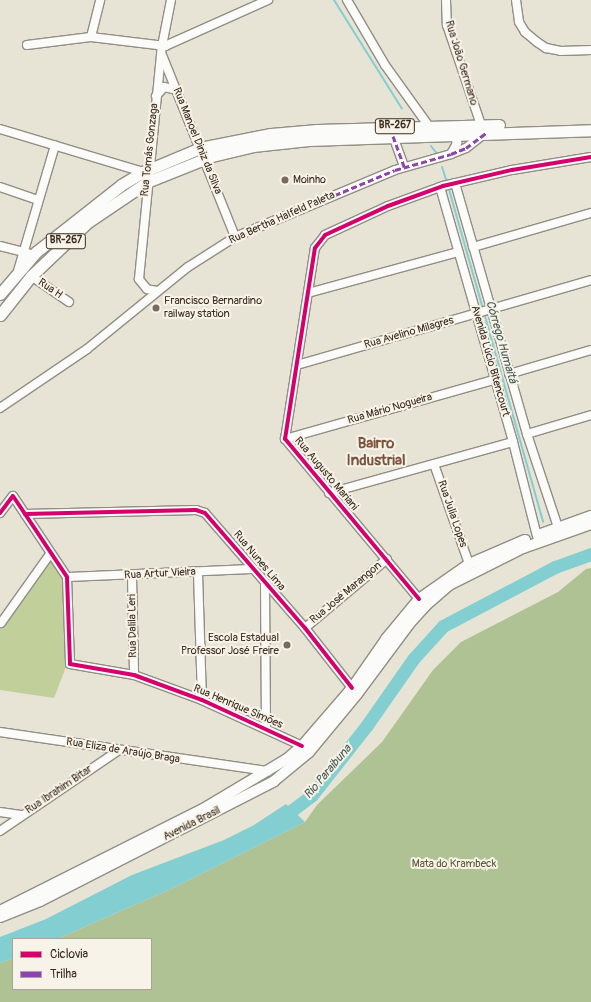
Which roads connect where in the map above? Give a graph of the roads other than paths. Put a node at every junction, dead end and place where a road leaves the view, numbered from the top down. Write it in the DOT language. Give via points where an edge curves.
graph roads {
  1 [pos="100,0"];
  2 [pos="171,0"];
  3 [pos="266,0"];
  4 [pos="347,0"];
  5 [pos="446,0"];
  6 [pos="516,0"];
  7 [pos="91,37"];
  8 [pos="27,45"];
  9 [pos="162,46"];
  10 [pos="591,50"];
  11 [pos="177,90"];
  12 [pos="156,96"];
  13 [pos="591,123"];
  14 [pos="428,125"];
  15 [pos="0,129"];
  16 [pos="451,129"];
  17 [pos="483,129"];
  18 [pos="591,130"];
  19 [pos="393,136"];
  20 [pos="55,145"];
  21 [pos="202,153"];
  22 [pos="452,154"];
  23 [pos="591,157"];
  24 [pos="404,167"];
  25 [pos="145,171"];
  26 [pos="147,182"];
  27 [pos="454,183"];
  28 [pos="441,187"];
  29 [pos="0,188"];
  30 [pos="38,200"];
  31 [pos="591,213"];
  32 [pos="235,237"];
  33 [pos="0,246"];
  34 [pos="473,247"];
  35 [pos="23,252"];
  36 [pos="36,252"];
  37 [pos="458,252"];
  38 [pos="18,272"];
  39 [pos="31,276"];
  40 [pos="591,280"];
  41 [pos="157,291"];
  42 [pos="0,294"];
  43 [pos="308,294"];
  44 [pos="69,302"];
  45 [pos="490,310"];
  46 [pos="477,314"];
  47 [pos="0,315"];
  48 [pos="591,350"];
  49 [pos="297,365"];
  50 [pos="509,374"];
  51 [pos="494,380"];
  52 [pos="0,408"];
  53 [pos="591,415"];
  54 [pos="527,434"];
  55 [pos="285,439"];
  56 [pos="513,442"];
  57 [pos="434,464"];
  58 [pos="329,493"];
  59 [pos="0,513"];
  60 [pos="25,514"];
  61 [pos="591,516"];
  62 [pos="591,524"];
  63 [pos="558,527"];
  64 [pos="537,536"];
  65 [pos="524,548"];
  66 [pos="50,554"];
  67 [pos="387,559"];
  68 [pos="469,564"];
  69 [pos="253,569"];
  70 [pos="198,573"];
  71 [pos="132,576"];
  72 [pos="67,577"];
  73 [pos="265,584"];
  74 [pos="420,599"];
  75 [pos="2,622"];
  76 [pos="305,628"];
  77 [pos="393,644"];
  78 [pos="134,675"];
  79 [pos="354,691"];
  80 [pos="202,700"];
  81 [pos="266,728"];
  82 [pos="0,732"];
  83 [pos="302,746"];
  84 [pos="119,750"];
  85 [pos="246,770"];
  86 [pos="268,771"];
  87 [pos="254,781"];
  88 [pos="0,812"];
  89 [pos="21,815"];
  90 [pos="0,831"];
  91 [pos="0,910"];
  92 [pos="0,917"];
  1 -- 7 [label="street"];
  2 -- 9 [label="street, Rua Tomás Gonzaga"];
  3 -- 9 [label="street" via="239,15"];
  4 -- 14 [label="street" via="385,65"];
  5 -- 17 [label="street, Rua João Germano" via="447,25"];
  6 -- 10 [label="street" via="520,22 525,32 546,48 561,51"];
  7 -- 8 [label="street"];
  7 -- 9 [label="street"];
  9 -- 11 [label="street, Rua Manoel Diniz da Silva" via="163,60"];
  9 -- 12 [label="street, Rua Tomás Gonzaga"];
  11 -- 12 [label="street" via="164,87"];
  11 -- 21 [label="street, Rua Manoel Diniz da Silva"];
  12 -- 25 [label="street, Rua Tomás Gonzaga"];
  13 -- 17 [label="highway, BR-267"];
  14 -- 16 [label="highway, BR-267"];
  14 -- 21 [label="highway, BR-267" via="270,134"];
  15 -- 20 [label="street"];
  16 -- 17 [label="highway, BR-267"];
  16 -- 19 [label="highway, BR-267"];
  16 -- 22 [label="street" via="457,143"];
  17 -- 18 [label="highway, BR-267"];
  17 -- 22 [label="street, Rua Bertha Halfeld Paleta" via="466,148"];
  19 -- 21 [label="highway, BR-267" via="274,144"];
  19 -- 24 [label="street"];
  20 -- 25 [label="street"];
  20 -- 30 [label="street"];
  21 -- 25 [label="highway, BR-267"];
  21 -- 26 [label="highway, BR-267"];
  21 -- 32 [label="street, Rua Manoel Diniz da Silva"];
  22 -- 24 [label="street, Rua Bertha Halfeld Paleta"];
  23 -- 27 [label="street"];
  24 -- 32 [label="street, Rua Bertha Halfeld Paleta"];
  25 -- 26 [label="street, Rua Tomás Gonzaga"];
  25 -- 36 [label="highway, BR-267" via="87,210"];
  26 -- 39 [label="highway, BR-267" via="88,222"];
  26 -- 41 [label="street, Rua Tomás Gonzaga" via="139,279 147,289"];
  27 -- 28 [label="street"];
  27 -- 34 [label="street, Avenida Lúcio Bitencourt"];
  28 -- 37 [label="street, Avenida Lúcio Bitencourt"];
  28 -- 43 [label="street, Rua Augusto Mariani" via="381,209 325,235 317,243 312,255"];
  29 -- 30 [label="street"];
  30 -- 35 [label="street"];
  31 -- 34 [label="street"];
  32 -- 41 [label="street, Rua Bertha Halfeld Paleta"];
  33 -- 35 [label="street"];
  34 -- 45 [label="street, Avenida Lúcio Bitencourt"];
  35 -- 36 [label="street"];
  35 -- 38 [label="street"];
  36 -- 38 [label="highway, BR-267"];
  37 -- 43 [label="street"];
  37 -- 46 [label="street, Avenida Lúcio Bitencourt"];
  38 -- 42 [label="highway, BR-267"];
  39 -- 44 [label="street, Rua H"];
  39 -- 47 [label="highway, BR-267"];
  40 -- 45 [label="street, Rua Avelino Milagres"];
  41 -- 52 [label="street, Rua Bertha Halfeld Paleta" via="87,349"];
  43 -- 49 [label="street, Rua Augusto Mariani"];
  45 -- 46 [label="street, Rua Avelino Milagres"];
  45 -- 50 [label="street, Avenida Lúcio Bitencourt"];
  46 -- 49 [label="street, Rua Avelino Milagres"];
  46 -- 51 [label="street, Avenida Lúcio Bitencourt"];
  48 -- 50 [label="street"];
  49 -- 55 [label="street, Rua Augusto Mariani"];
  50 -- 54 [label="street, Avenida Lúcio Bitencourt"];
  51 -- 55 [label="street, Rua Mário Nogueira"];
  51 -- 56 [label="street, Avenida Lúcio Bitencourt"];
  53 -- 54 [label="street"];
  54 -- 63 [label="street, Avenida Lúcio Bitencourt"];
  55 -- 58 [label="street, Rua Augusto Mariani"];
  56 -- 57 [label="street"];
  56 -- 64 [label="street, Avenida Lúcio Bitencourt"];
  57 -- 58 [label="street"];
  57 -- 68 [label="street, Rua Julia Lopes"];
  58 -- 67 [label="street, Rua Augusto Mariani"];
  59 -- 60 [label="street" via="13,496"];
  60 -- 66 [label="street"];
  60 -- 69 [label="street, Rua Nunes Lima" via="202,511 209,515"];
  61 -- 63 [label="main road"];
  62 -- 65 [label="main road"];
  63 -- 64 [label="main road"];
  63 -- 65 [label="main road" via="553,533"];
  64 -- 68 [label="main road"];
  65 -- 77 [label="main road" via="449,585 425,606"];
  66 -- 72 [label="street"];
  66 -- 75 [label="street"];
  67 -- 74 [label="street, Rua Augusto Mariani"];
  67 -- 76 [label="street, Rua José Marangon"];
  68 -- 74 [label="main road"];
  69 -- 70 [label="street, Rua Artur Vieira"];
  69 -- 73 [label="street, Rua Nunes Lima"];
  70 -- 71 [label="street, Rua Artur Vieira"];
  70 -- 80 [label="street"];
  71 -- 72 [label="street, Rua Artur Vieira"];
  71 -- 78 [label="street, Rua Dalila Leri"];
  72 -- 78 [label="street, Rua Henrique Simões" via="69,662 73,666"];
  73 -- 76 [label="street, Rua Nunes Lima"];
  73 -- 81 [label="street"];
  74 -- 77 [label="main road" via="418,607 403,624"];
  74 -- 79 [label="main road" via="386,639"];
  76 -- 79 [label="street, Rua Nunes Lima"];
  77 -- 79 [label="main road"];
  78 -- 80 [label="street, Rua Henrique Simões"];
  79 -- 83 [label="main road, Avenida Brasil"];
  79 -- 92 [label="main road, Avenida Brasil" via="302,760 268,784 40,901"];
  80 -- 81 [label="street, Rua Henrique Simões"];
  81 -- 83 [label="street, Rua Henrique Simões"];
  82 -- 84 [label="street, Rua Eliza de Araújo Braga"];
  83 -- 86 [label="main road, Avenida Brasil"];
  84 -- 85 [label="street, Rua Eliza de Araújo Braga"];
  84 -- 89 [label="street, Rua Ibrahim Bitar"];
  85 -- 86 [label="street, Rua Eliza de Araújo Braga"];
  85 -- 87 [label="street"];
  86 -- 87 [label="main road, Avenida Brasil"];
  87 -- 91 [label="main road, Avenida Brasil" via="89,868"];
  88 -- 89 [label="street"];
  89 -- 90 [label="street, Rua Ibrahim Bitar"];
}
